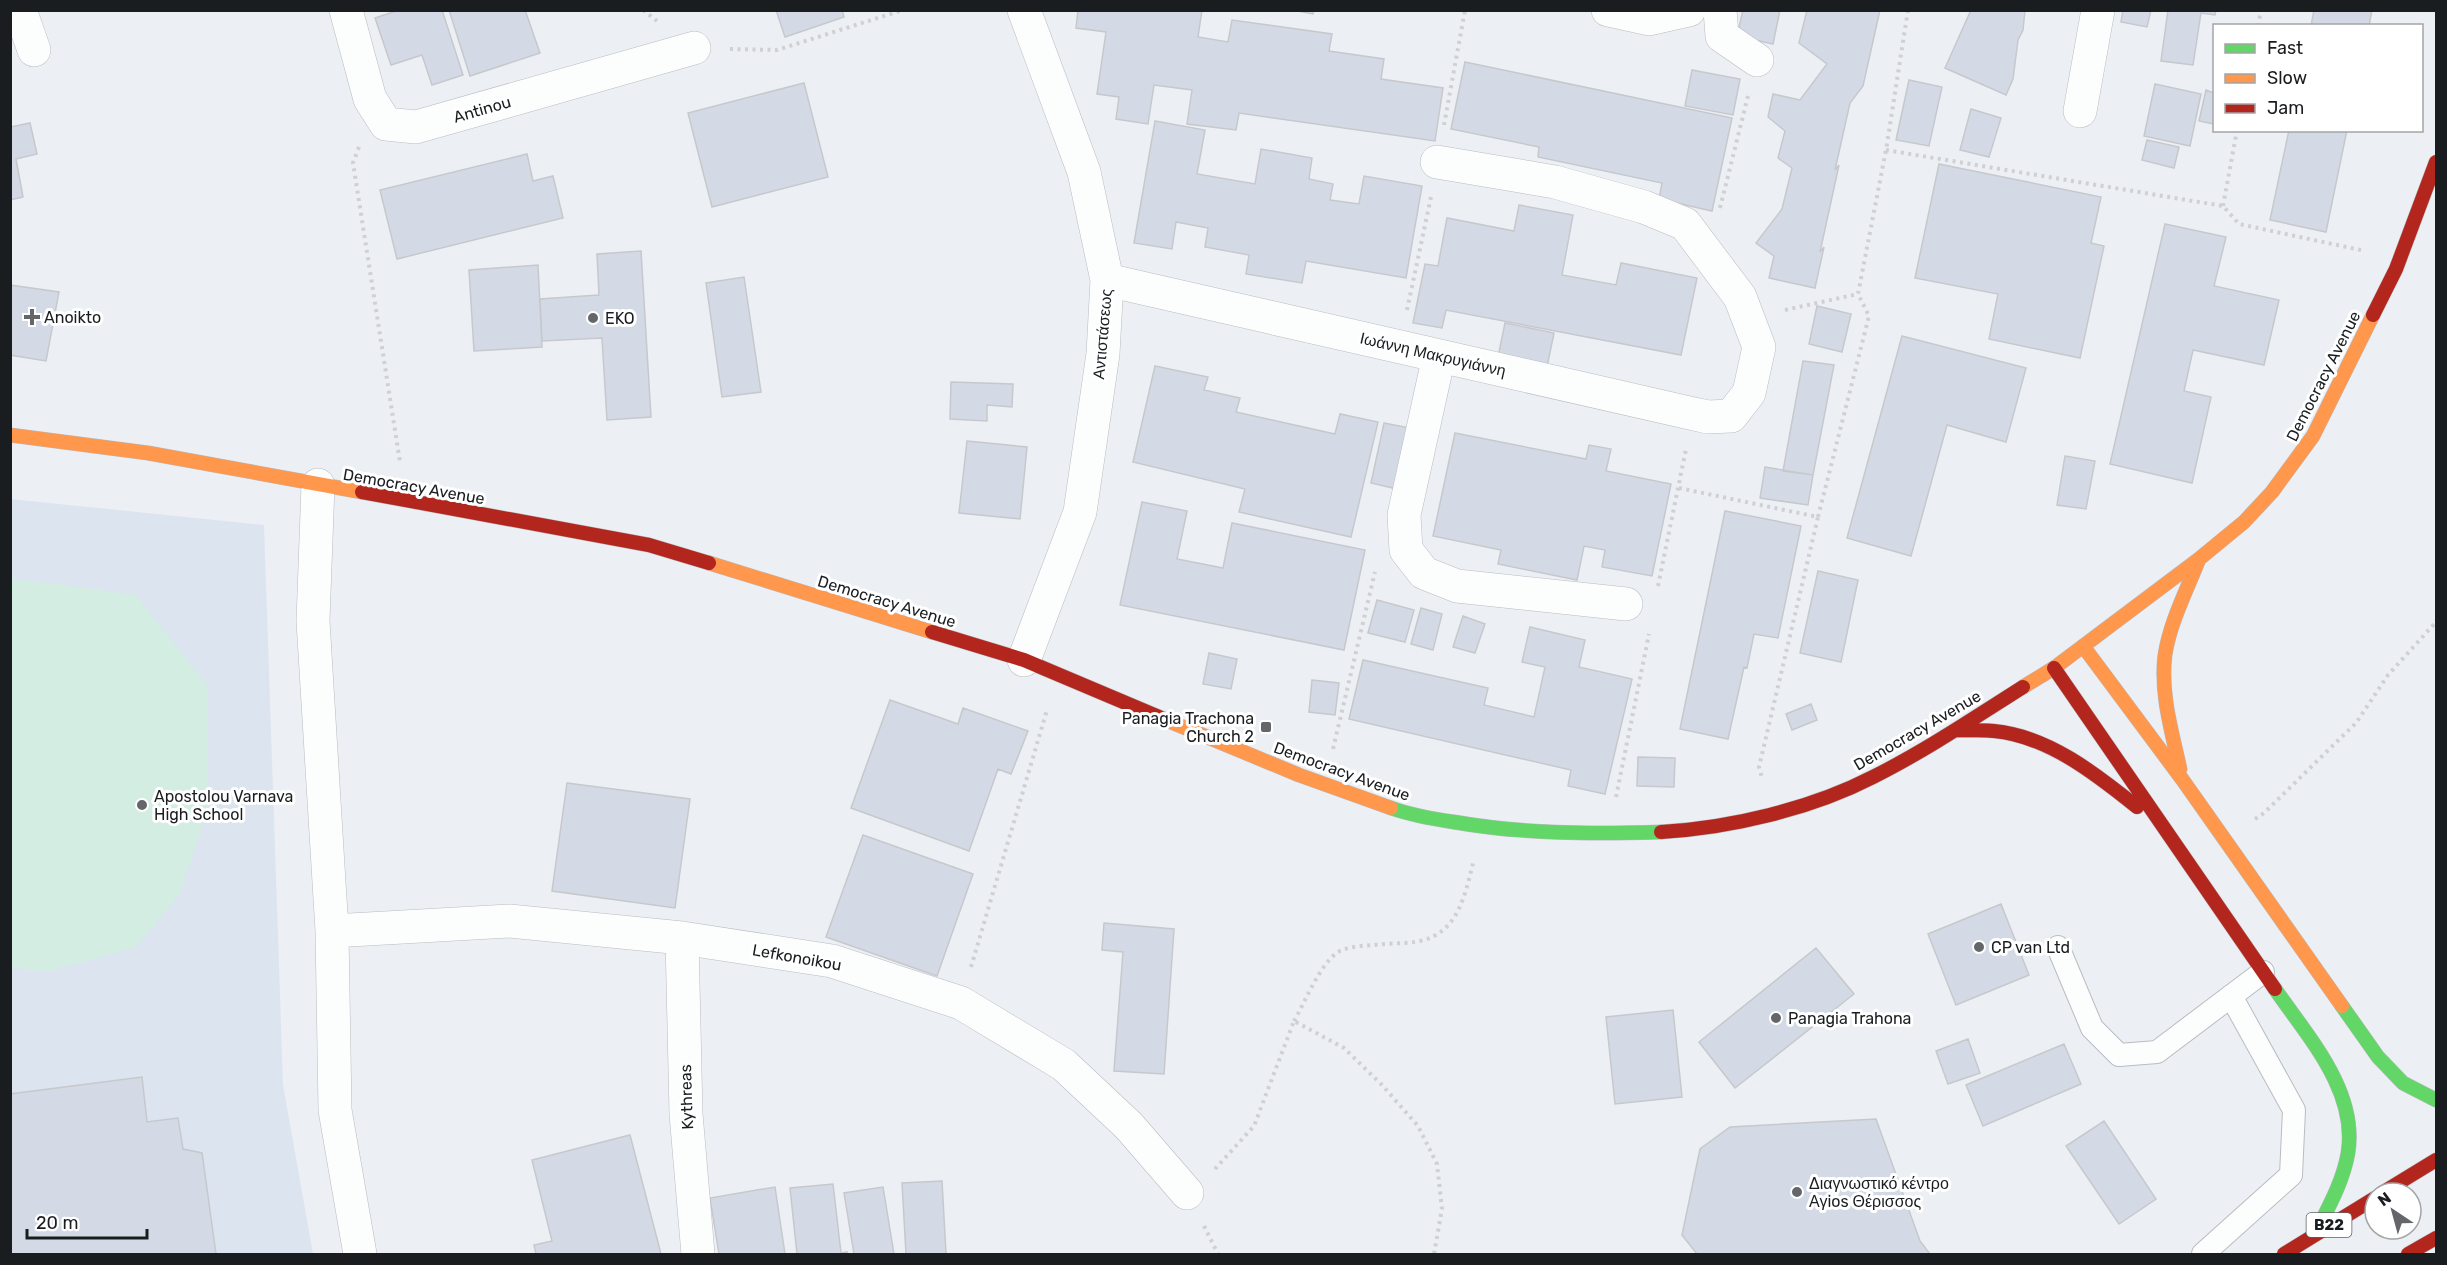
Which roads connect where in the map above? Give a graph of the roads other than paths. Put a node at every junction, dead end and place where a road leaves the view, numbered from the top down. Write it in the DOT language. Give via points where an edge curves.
graph roads {
  1 [pos="20,10"];
  2 [pos="346,10"];
  3 [pos="1024,10"];
  4 [pos="1608,10"];
  5 [pos="1689,10"];
  6 [pos="1720,10"];
  7 [pos="2098,10"];
  8 [pos="694,48"];
  9 [pos="34,50"];
  10 [pos="1757,60"];
  11 [pos="2080,111"];
  12 [pos="1437,162"];
  13 [pos="2436,162"];
  14 [pos="1107,280"];
  15 [pos="1439,356"];
  16 [pos="10,435"];
  17 [pos="318,485"];
  18 [pos="2199,559"];
  19 [pos="1626,604"];
  20 [pos="2083,646"];
  21 [pos="1024,660"];
  22 [pos="2054,668"];
  23 [pos="1956,730"];
  24 [pos="2182,779"];
  25 [pos="2162,826"];
  26 [pos="332,932"];
  27 [pos="682,938"];
  28 [pos="2058,947"];
  29 [pos="2263,972"];
  30 [pos="2231,996"];
  31 [pos="2436,1100"];
  32 [pos="2436,1160"];
  33 [pos="2402,1181"];
  34 [pos="1187,1193"];
  35 [pos="2363,1205"];
  36 [pos="2315,1234"];
  37 [pos="2436,1238"];
  38 [pos="360,1254"];
  39 [pos="698,1254"];
  40 [pos="2203,1254"];
  41 [pos="2284,1254"];
  42 [pos="2408,1254"];
  1 -- 9 [label="street"];
  2 -- 8 [label="street, Antinou" via="375,108 386,124 416,128"];
  3 -- 14 [label="street, Αντιστάσεως" via="1084,172"];
  4 -- 5 [label="street" via="1649,19"];
  6 -- 10 [label="street" via="1722,36"];
  7 -- 11 [label="street"];
  12 -- 15 [label="street, Ιωάννη Μακρυγιάννη" via="1555,182 1644,207 1685,224 1740,297 1759,348 1749,393 1731,416 1708,417"];
  13 -- 18 [label="main road, Democracy Avenue" via="2400,258 2313,436 2272,492 2244,522"];
  14 -- 15 [label="street, Ιωάννη Μακρυγιάννη"];
  14 -- 21 [label="street, Αντιστάσεως" via="1103,354 1080,512"];
  15 -- 19 [label="street" via="1404,515 1406,550 1424,573 1457,586"];
  16 -- 17 [label="main road, Democracy Avenue" via="148,453"];
  17 -- 21 [label="main road, Democracy Avenue" via="649,544"];
  17 -- 26 [label="street" via="314,621"];
  18 -- 20 [label="main road, Democracy Avenue"];
  18 -- 24 [label="main road" via="2166,653 2168,713"];
  20 -- 22 [label="main road, Democracy Avenue"];
  20 -- 24 [label="main road"];
  21 -- 23 [label="main road, Democracy Avenue" via="1396,810 1506,830 1580,834 1664,832 1748,820 1810,803 1872,778"];
  22 -- 23 [label="main road, Democracy Avenue"];
  22 -- 25 [label="main road"];
  23 -- 25 [label="main road" via="2015,735 2067,756"];
  24 -- 31 [label="main road" via="2378,1057 2403,1083"];
  25 -- 29 [label="main road"];
  26 -- 27 [label="street, Lefkonoikou" via="509,921"];
  26 -- 38 [label="street" via="335,1110"];
  27 -- 34 [label="street, Lefkonoikou" via="832,961 961,1003 1064,1065 1129,1126"];
  27 -- 39 [label="street, Kythreas" via="686,1114"];
  28 -- 30 [label="lane" via="2092,1028 2120,1055 2157,1052"];
  29 -- 30 [label="lane"];
  29 -- 36 [label="main road" via="2327,1065 2343,1098 2350,1128 2349,1155 2342,1179"];
  30 -- 40 [label="lane" via="2294,1110 2291,1174"];
  32 -- 33 [label="main road"];
  35 -- 36 [label="main road, B22"];
  36 -- 41 [label="main road, B22"];
  37 -- 42 [label="main road"];
}
